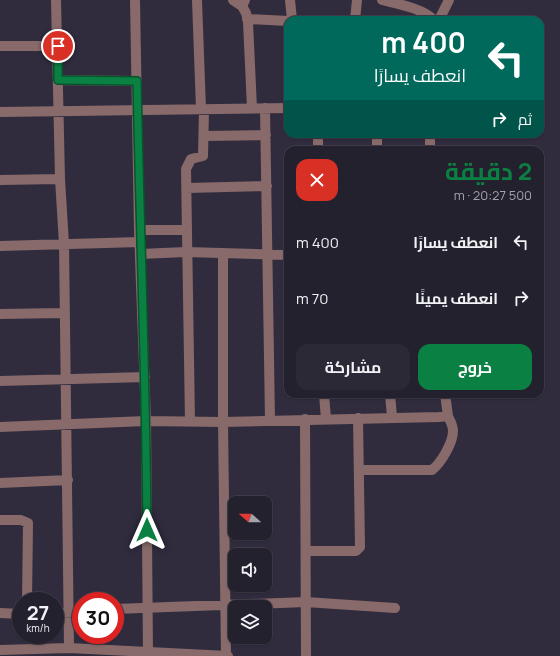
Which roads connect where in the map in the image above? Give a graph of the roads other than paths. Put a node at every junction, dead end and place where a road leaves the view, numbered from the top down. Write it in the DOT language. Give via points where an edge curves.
graph roads {
  1 [pos="56,0"];
  2 [pos="135,0"];
  3 [pos="197,0"];
  4 [pos="233,0"];
  5 [pos="290,0"];
  6 [pos="357,0"];
  7 [pos="382,0"];
  8 [pos="449,0"];
  9 [pos="243,3"];
  10 [pos="292,16"];
  11 [pos="355,16"];
  12 [pos="430,16"];
  13 [pos="441,16"];
  14 [pos="247,19"];
  15 [pos="284,21"];
  16 [pos="0,46"];
  17 [pos="58,46"];
  18 [pos="58,80"];
  19 [pos="137,81"];
  20 [pos="252,108"];
  21 [pos="265,108"];
  22 [pos="284,108"];
  23 [pos="202,109"];
  24 [pos="59,110"];
  25 [pos="137,110"];
  26 [pos="0,112"];
  27 [pos="266,135"];
  28 [pos="204,136"];
  29 [pos="60,179"];
  30 [pos="0,180"];
  31 [pos="267,186"];
  32 [pos="186,188"];
  33 [pos="140,230"];
  34 [pos="186,230"];
  35 [pos="140,242"];
  36 [pos="64,244"];
  37 [pos="0,246"];
  38 [pos="186,252"];
  39 [pos="140,254"];
  40 [pos="224,254"];
  41 [pos="268,255"];
  42 [pos="284,255"];
  43 [pos="63,313"];
  44 [pos="0,314"];
  45 [pos="145,377"];
  46 [pos="65,379"];
  47 [pos="0,382"];
  48 [pos="324,398"];
  49 [pos="390,398"];
  50 [pos="446,398"];
  51 [pos="448,416"];
  52 [pos="392,417"];
  53 [pos="358,418"];
  54 [pos="305,419"];
  55 [pos="326,419"];
  56 [pos="270,420"];
  57 [pos="146,422"];
  58 [pos="190,422"];
  59 [pos="223,422"];
  60 [pos="66,424"];
  61 [pos="0,427"];
  62 [pos="360,470"];
  63 [pos="68,480"];
  64 [pos="0,483"];
  65 [pos="0,520"];
  66 [pos="306,551"];
  67 [pos="27,592"];
  68 [pos="306,602"];
  69 [pos="226,605"];
  70 [pos="147,607"];
  71 [pos="124,608"];
  72 [pos="395,608"];
  73 [pos="0,612"];
  74 [pos="64,612"];
  75 [pos="67,612"];
  76 [pos="72,612"];
  77 [pos="12,613"];
  78 [pos="0,650"];
  79 [pos="64,650"];
  80 [pos="147,655"];
  81 [pos="227,656"];
  82 [pos="306,656"];
  1 -- 17 [label="street"];
  2 -- 19 [label="street"];
  3 -- 23 [label="street"];
  4 -- 9 [label="street"];
  5 -- 10 [label="street"];
  6 -- 11 [label="street"];
  7 -- 12 [label="street"];
  8 -- 13 [label="street"];
  9 -- 14 [label="street"];
  14 -- 15 [label="street"];
  14 -- 20 [label="street"];
  16 -- 17 [label="street"];
  17 -- 18 [label="street"];
  18 -- 19 [label="street"];
  18 -- 24 [label="street"];
  19 -- 25 [label="street"];
  20 -- 21 [label="street"];
  20 -- 23 [label="street"];
  21 -- 22 [label="street"];
  21 -- 27 [label="street"];
  23 -- 25 [label="street"];
  23 -- 28 [label="street"];
  24 -- 25 [label="street"];
  24 -- 26 [label="street"];
  24 -- 29 [label="street"];
  25 -- 33 [label="street"];
  27 -- 28 [label="street"];
  27 -- 31 [label="street"];
  28 -- 32 [label="street" via="203,156 193,158 188,163"];
  29 -- 30 [label="street"];
  29 -- 36 [label="street"];
  31 -- 32 [label="street"];
  31 -- 41 [label="street"];
  32 -- 34 [label="street"];
  33 -- 34 [label="street"];
  33 -- 35 [label="street"];
  34 -- 38 [label="street"];
  35 -- 36 [label="street"];
  35 -- 39 [label="street"];
  36 -- 37 [label="street"];
  36 -- 43 [label="street"];
  38 -- 39 [label="street"];
  38 -- 40 [label="street"];
  38 -- 58 [label="street"];
  39 -- 45 [label="street"];
  40 -- 41 [label="street"];
  40 -- 59 [label="street"];
  41 -- 42 [label="street"];
  41 -- 56 [label="street"];
  43 -- 44 [label="street"];
  43 -- 46 [label="street"];
  45 -- 46 [label="street"];
  45 -- 57 [label="street"];
  46 -- 47 [label="street"];
  46 -- 60 [label="street"];
  48 -- 55 [label="street"];
  49 -- 52 [label="street"];
  50 -- 51 [label="street"];
  51 -- 52 [label="street"];
  51 -- 62 [label="street" via="453,429 452,437 432,470"];
  52 -- 53 [label="street"];
  53 -- 55 [label="street"];
  53 -- 62 [label="street"];
  54 -- 55 [label="street"];
  54 -- 56 [label="street"];
  54 -- 66 [label="street"];
  56 -- 59 [label="street"];
  57 -- 58 [label="street"];
  57 -- 60 [label="street"];
  57 -- 70 [label="street"];
  58 -- 59 [label="street"];
  59 -- 69 [label="street"];
  60 -- 61 [label="street"];
  60 -- 63 [label="street"];
  62 -- 66 [label="street" via="361,537 358,550"];
  63 -- 64 [label="street"];
  63 -- 75 [label="street"];
  65 -- 67 [label="street" via="22,520 28,523"];
  66 -- 68 [label="street"];
  68 -- 69 [label="street"];
  68 -- 72 [label="street"];
  68 -- 82 [label="street"];
  69 -- 70 [label="street"];
  69 -- 81 [label="street"];
  70 -- 71 [label="street"];
  70 -- 80 [label="street"];
  73 -- 77 [label="street"];
  74 -- 75 [label="street"];
  75 -- 76 [label="street"];
  75 -- 79 [label="street"];
  78 -- 79 [label="street"];
  79 -- 80 [label="street"];
  80 -- 81 [label="street"];
}
